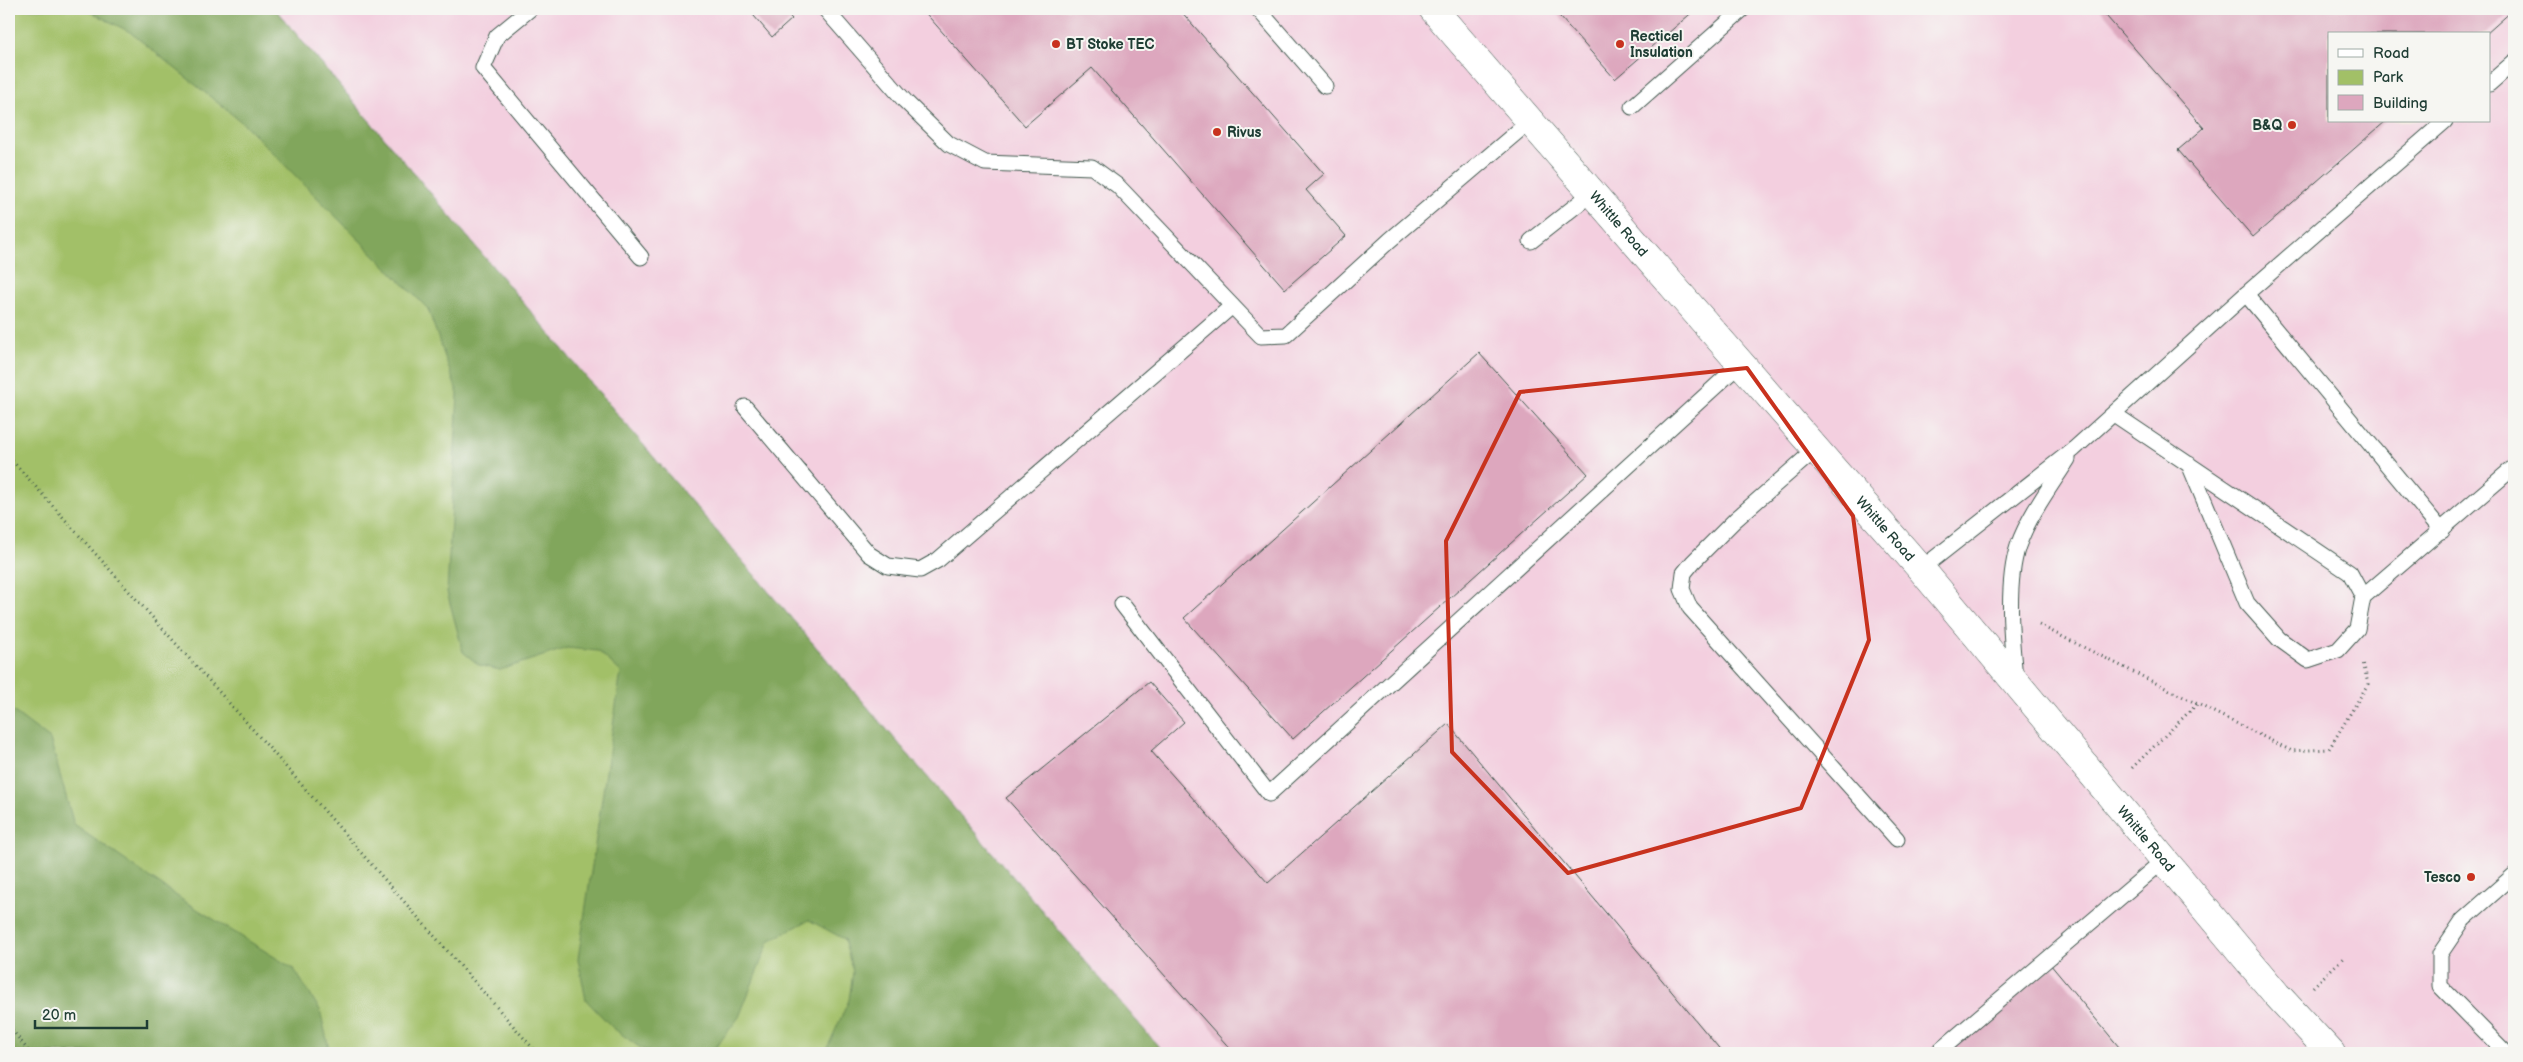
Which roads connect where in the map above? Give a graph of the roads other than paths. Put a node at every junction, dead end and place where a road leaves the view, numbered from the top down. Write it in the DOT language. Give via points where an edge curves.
graph roads {
  1 [pos="530,9"];
  2 [pos="825,9"];
  3 [pos="1258,9"];
  4 [pos="1433,9"];
  5 [pos="1743,9"];
  6 [pos="2514,62"];
  7 [pos="2490,83"];
  8 [pos="1325,86"];
  9 [pos="1632,107"];
  10 [pos="1530,120"];
  11 [pos="2444,122"];
  12 [pos="1592,193"];
  13 [pos="1531,242"];
  14 [pos="641,257"];
  15 [pos="2246,294"];
  16 [pos="1232,306"];
  17 [pos="1740,364"];
  18 [pos="744,408"];
  19 [pos="2114,414"];
  20 [pos="1816,449"];
  21 [pos="2074,449"];
  22 [pos="2189,464"];
  23 [pos="2514,467"];
  24 [pos="2442,531"];
  25 [pos="1921,569"];
  26 [pos="2363,597"];
  27 [pos="1122,604"];
  28 [pos="2016,683"];
  29 [pos="1897,839"];
  30 [pos="2164,860"];
  31 [pos="2514,875"];
  32 [pos="1937,1053"];
  33 [pos="2331,1053"];
  34 [pos="2506,1053"];
  1 -- 14 [label="lane" via="497,36 483,68"];
  2 -- 16 [label="lane" via="906,101 949,144 984,163 1092,167 1118,186"];
  3 -- 8 [label="lane"];
  4 -- 10 [label="street, Whittle Road"];
  5 -- 9 [label="lane"];
  6 -- 7 [label="lane"];
  10 -- 12 [label="street, Whittle Road"];
  10 -- 16 [label="lane" via="1390,240 1286,335 1261,336"];
  11 -- 15 [label="lane"];
  12 -- 13 [label="lane"];
  12 -- 17 [label="street, Whittle Road"];
  15 -- 19 [label="lane"];
  15 -- 24 [label="lane"];
  16 -- 18 [label="lane" via="938,560 920,570 888,566 869,554"];
  17 -- 20 [label="street, Whittle Road"];
  17 -- 27 [label="lane" via="1269,794"];
  19 -- 21 [label="lane"];
  19 -- 22 [label="lane"];
  20 -- 25 [label="street, Whittle Road"];
  20 -- 29 [label="lane" via="1692,562 1684,572 1682,589 1690,608"];
  21 -- 25 [label="lane"];
  21 -- 28 [label="lane" via="2018,546 2012,582"];
  22 -- 26 [label="lane" via="2350,572"];
  22 -- 26 [label="lane" via="2247,603 2279,639 2308,660 2338,650 2356,629"];
  23 -- 24 [label="lane"];
  24 -- 26 [label="lane"];
  25 -- 28 [label="street, Whittle Road"];
  28 -- 30 [label="street, Whittle Road"];
  30 -- 32 [label="lane"];
  30 -- 33 [label="street, Whittle Road" via="2277,996"];
  31 -- 34 [label="lane" via="2462,920 2440,954 2440,986"];
}
